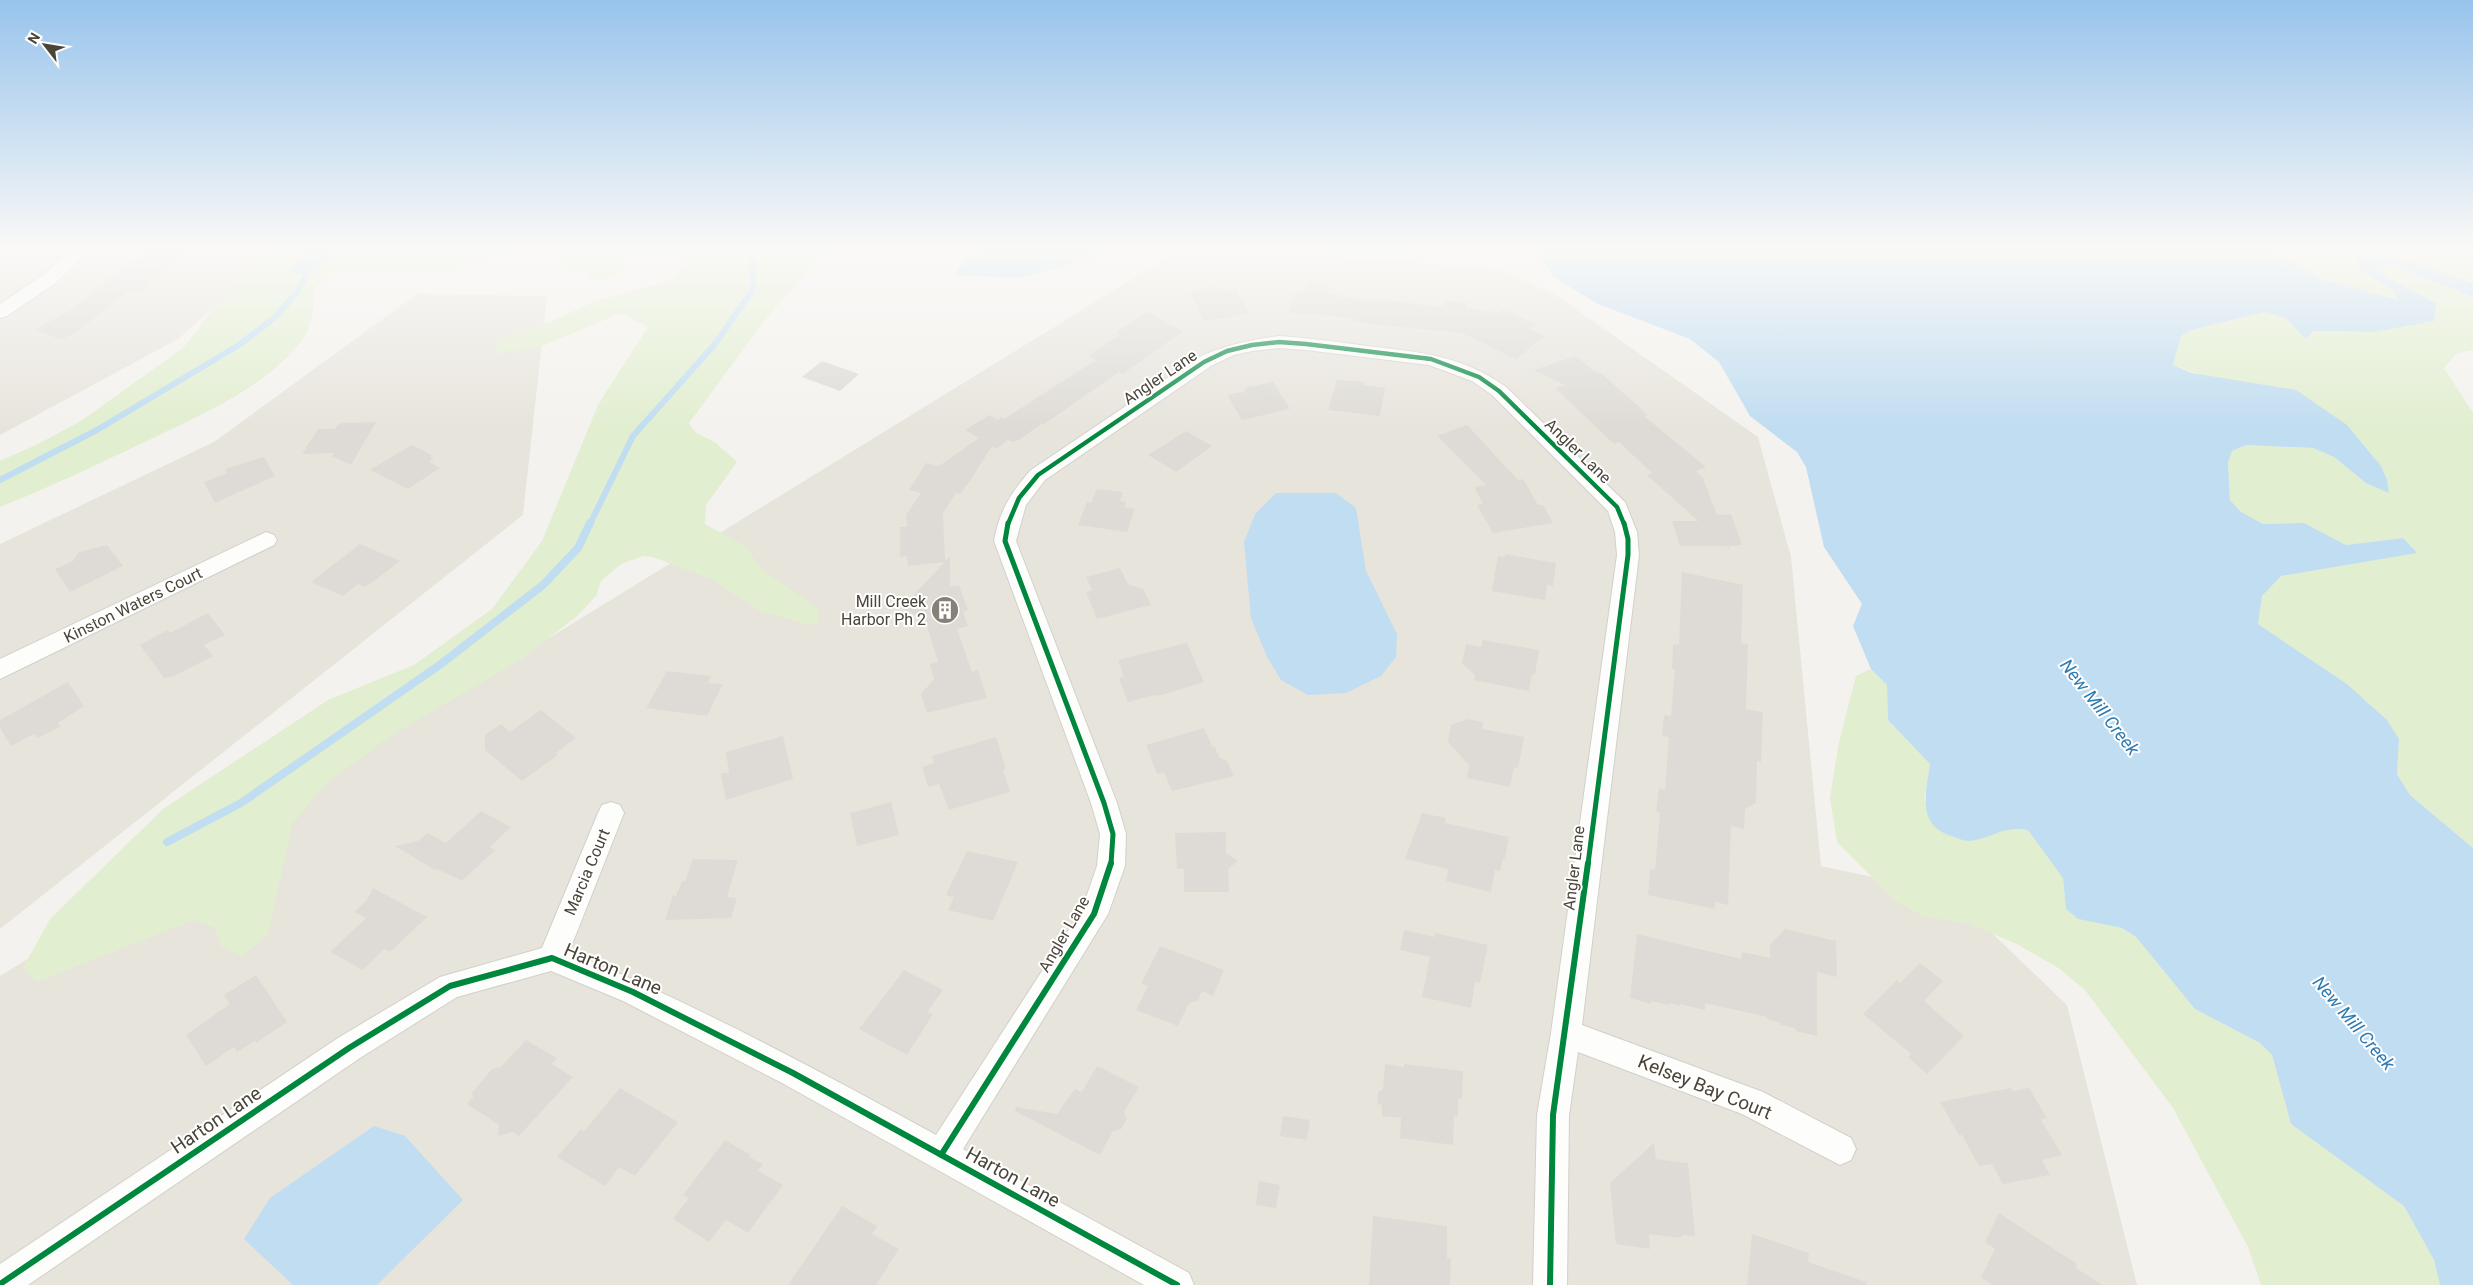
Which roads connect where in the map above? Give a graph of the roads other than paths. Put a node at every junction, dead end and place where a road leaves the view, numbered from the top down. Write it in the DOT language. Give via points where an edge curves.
graph roads {
  1 [pos="266,540"];
  2 [pos="0,670"];
  3 [pos="611,814"];
  4 [pos="552,958"];
  5 [pos="1566,1033"];
  6 [pos="1840,1149"];
  7 [pos="941,1155"];
  8 [pos="0,1284"];
  9 [pos="1177,1285"];
  10 [pos="1550,1285"];
  1 -- 2 [label="street, Kinston Waters Court"];
  3 -- 4 [label="street, Marcia Court"];
  4 -- 7 [label="street, Harton Lane" via="633,992 793,1073"];
  4 -- 8 [label="street, Harton Lane" via="450,986 349,1048"];
  5 -- 6 [label="street, Kelsey Bay Court" via="1752,1103"];
  5 -- 7 [label="street, Angler Lane" via="1630,551 1628,529 1617,507 1499,391 1479,377 1431,360 1306,344 1252,345 1227,351 1204,362 1038,475 1019,495 1008,517 1005,541 1104,803 1113,834 1111,866 1094,914"];
  5 -- 10 [label="street, Angler Lane" via="1552,1115"];
  7 -- 9 [label="street, Harton Lane"];
}
